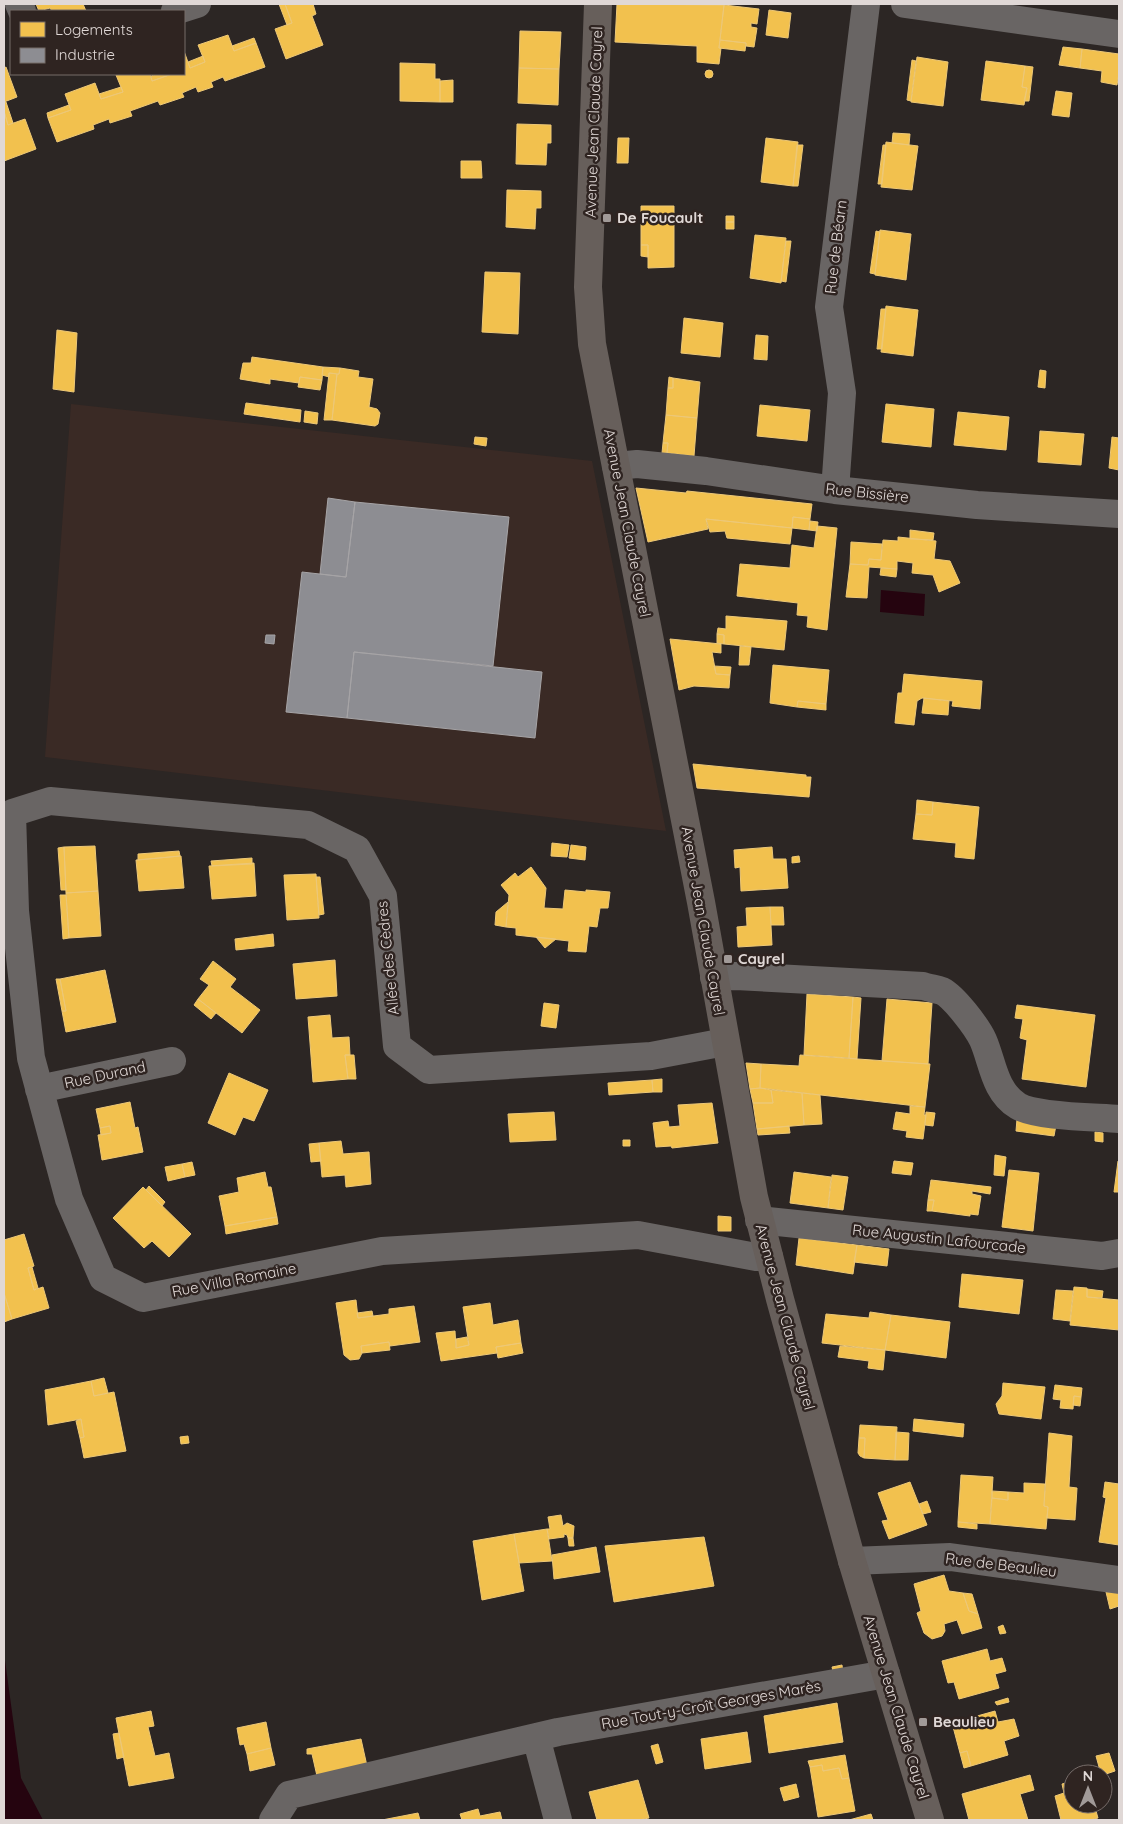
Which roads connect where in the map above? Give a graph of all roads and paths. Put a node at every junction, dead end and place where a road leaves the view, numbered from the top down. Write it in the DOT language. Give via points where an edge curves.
graph roads {
  1 [pos="197,4"];
  2 [pos="598,4"];
  3 [pos="866,4"];
  4 [pos="905,4"];
  5 [pos="178,10"];
  6 [pos="1119,34"];
  7 [pos="616,466"];
  8 [pos="835,490"];
  9 [pos="1119,514"];
  10 [pos="15,889"];
  11 [pos="714,977"];
  12 [pos="725,1042"];
  13 [pos="172,1061"];
  14 [pos="39,1090"];
  15 [pos="1119,1119"];
  16 [pos="759,1220"];
  17 [pos="1119,1253"];
  18 [pos="769,1257"];
  19 [pos="852,1561"];
  20 [pos="1119,1580"];
  21 [pos="886,1674"];
  22 [pos="536,1737"];
  23 [pos="273,1820"];
  24 [pos="558,1820"];
  25 [pos="930,1820"];
  1 -- 5 [label="street"];
  2 -- 7 [label="main road, Avenue Jean Claude Cayrel" via="588,287 592,344"];
  3 -- 8 [label="street, Rue de Béarn" via="828,307 842,393"];
  4 -- 6 [label="street"];
  7 -- 8 [label="street, Rue Bissière" via="637,464 706,471"];
  7 -- 11 [label="main road, Avenue Jean Claude Cayrel"];
  8 -- 9 [label="street, Rue Bissière" via="977,505"];
  10 -- 12 [label="street, Allée des Cèdres" via="12,813 50,801 308,826 356,849 383,896 397,1046 429,1070 652,1056"];
  10 -- 14 [label="street, Rue Villa Romaine" via="30,1058"];
  11 -- 12 [label="main road, Avenue Jean Claude Cayrel"];
  11 -- 15 [label="street" via="923,986 943,991 962,1009 982,1039 998,1082 1005,1094 1019,1106 1048,1114"];
  12 -- 16 [label="main road, Avenue Jean Claude Cayrel"];
  13 -- 14 [label="street, Rue Durand"];
  14 -- 18 [label="street, Rue Villa Romaine" via="69,1199 103,1278 143,1298 382,1251 638,1235"];
  16 -- 17 [label="street, Rue Augustin Lafourcade" via="1102,1256"];
  16 -- 18 [label="main road, Avenue Jean Claude Cayrel"];
  18 -- 19 [label="main road, Avenue Jean Claude Cayrel"];
  19 -- 20 [label="street, Rue de Beaulieu" via="950,1557"];
  19 -- 21 [label="main road, Avenue Jean Claude Cayrel"];
  21 -- 22 [label="street, Rue Tout-y-Croît Georges Marès"];
  21 -- 25 [label="main road, Avenue Jean Claude Cayrel"];
  22 -- 23 [label="street, Rue Tout-y-Croît Georges Marès" via="289,1795"];
  22 -- 24 [label="street"];
}
